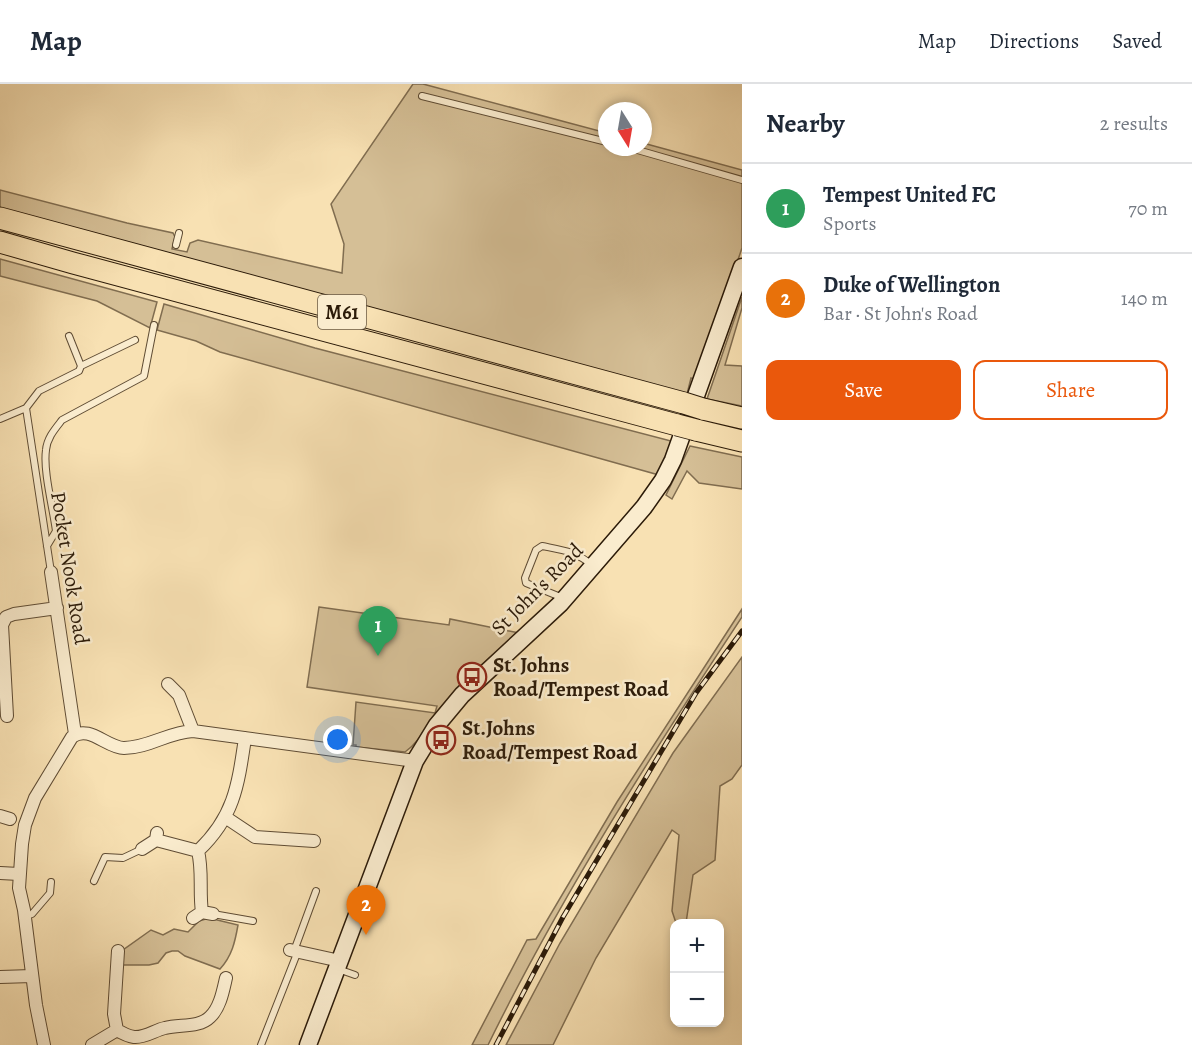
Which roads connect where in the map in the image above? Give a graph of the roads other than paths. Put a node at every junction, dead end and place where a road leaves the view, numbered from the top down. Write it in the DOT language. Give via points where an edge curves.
graph roads {
  1 [pos="422,96"];
  2 [pos="598,140"];
  3 [pos="652,154"];
  4 [pos="742,180"];
  5 [pos="0,218"];
  6 [pos="179,233"];
  7 [pos="0,242"];
  8 [pos="176,245"];
  9 [pos="742,268"];
  10 [pos="154,325"];
  11 [pos="69,336"];
  12 [pos="135,340"];
  13 [pos="81,366"];
  14 [pos="695,401"];
  15 [pos="26,408"];
  16 [pos="742,418"];
  17 [pos="0,419"];
  18 [pos="742,441"];
  19 [pos="47,546"];
  20 [pos="593,566"];
  21 [pos="51,572"];
  22 [pos="565,598"];
  23 [pos="57,608"];
  24 [pos="168,684"];
  25 [pos="7,716"];
  26 [pos="193,732"];
  27 [pos="75,734"];
  28 [pos="245,738"];
  29 [pos="415,761"];
  30 [pos="225,817"];
  31 [pos="305,843"];
  32 [pos="142,849"];
  33 [pos="198,851"];
  34 [pos="0,873"];
  35 [pos="19,874"];
  36 [pos="94,881"];
  37 [pos="51,882"];
  38 [pos="316,891"];
  39 [pos="203,915"];
  40 [pos="25,916"];
  41 [pos="253,921"];
  42 [pos="118,951"];
  43 [pos="294,951"];
  44 [pos="338,965"];
  45 [pos="32,975"];
  46 [pos="355,975"];
  47 [pos="0,977"];
  48 [pos="226,978"];
  49 [pos="117,1030"];
  50 [pos="44,1045"];
  51 [pos="92,1045"];
  52 [pos="261,1045"];
  53 [pos="308,1045"];
  1 -- 2 [label="lane"];
  3 -- 4 [label="lane"];
  5 -- 14 [label="highway, M61"];
  6 -- 8 [label="lane"];
  7 -- 18 [label="highway, M61"];
  9 -- 14 [label="street, St John's Road"];
  10 -- 19 [label="lane" via="144,376 62,420 53,432 46,448 46,462 56,531"];
  11 -- 13 [label="lane"];
  12 -- 13 [label="lane"];
  13 -- 15 [label="lane" via="79,371 39,391"];
  14 -- 16 [label="highway, M61"];
  14 -- 20 [label="street, St John's Road" via="663,480"];
  15 -- 17 [label="lane"];
  15 -- 19 [label="lane, Pocket Nook Road"];
  19 -- 21 [label="lane, Pocket Nook Road"];
  20 -- 22 [label="street, St John's Road"];
  20 -- 22 [label="lane" via="571,552 542,546 536,550 526,583"];
  21 -- 23 [label="street, Pocket Nook Road"];
  22 -- 29 [label="street, St John's Road" via="462,695"];
  23 -- 25 [label="street" via="14,614 6,617 2,625"];
  23 -- 27 [label="street, Pocket Nook Road"];
  24 -- 26 [label="street" via="179,695"];
  26 -- 27 [label="street" via="124,748 89,734"];
  26 -- 28 [label="street"];
  27 -- 35 [label="street" via="32,805 25,825"];
  28 -- 29 [label="street"];
  28 -- 30 [label="street" via="237,789"];
  29 -- 44 [label="street, St John's Road"];
  30 -- 31 [label="street" via="255,837"];
  30 -- 33 [label="street"];
  32 -- 33 [label="street" via="156,836"];
  32 -- 36 [label="lane" via="123,858 105,857"];
  33 -- 39 [label="street"];
  34 -- 35 [label="street"];
  35 -- 40 [label="street"];
  37 -- 40 [label="lane" via="50,893 32,914"];
  38 -- 43 [label="lane"];
  39 -- 41 [label="lane"];
  40 -- 45 [label="street"];
  42 -- 49 [label="street" via="114,1014"];
  43 -- 44 [label="street"];
  43 -- 52 [label="lane"];
  44 -- 46 [label="lane"];
  44 -- 53 [label="street, St John's Road"];
  45 -- 47 [label="street"];
  45 -- 50 [label="street"];
  48 -- 49 [label="street" via="218,1007 200,1023 164,1028 139,1037"];
  49 -- 51 [label="street"];
}
